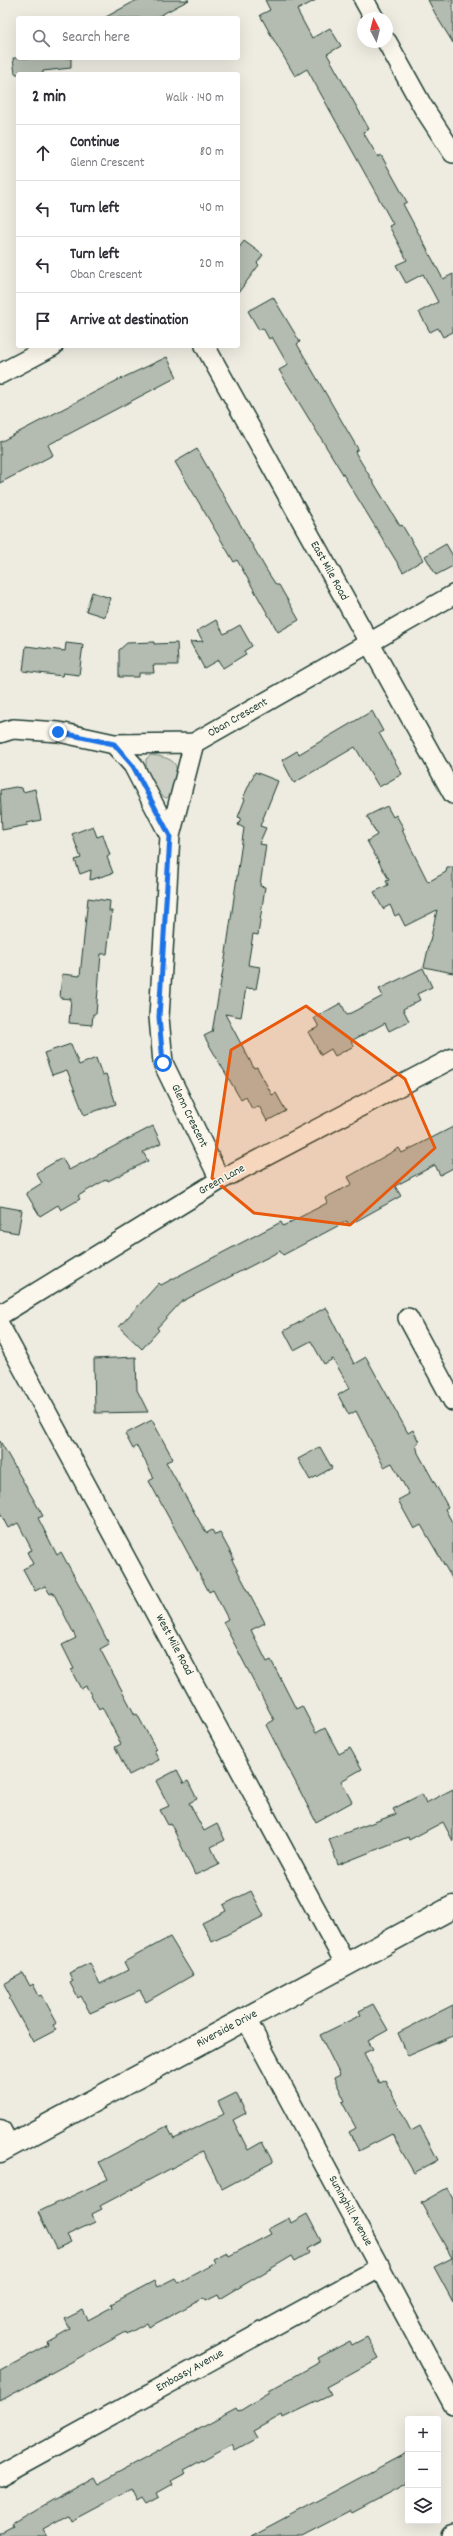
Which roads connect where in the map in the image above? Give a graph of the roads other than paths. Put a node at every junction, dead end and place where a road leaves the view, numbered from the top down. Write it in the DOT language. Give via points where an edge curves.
graph roads {
  1 [pos="364,0"];
  2 [pos="371,12"];
  3 [pos="390,48"];
  4 [pos="453,153"];
  5 [pos="49,348"];
  6 [pos="206,348"];
  7 [pos="0,374"];
  8 [pos="453,595"];
  9 [pos="368,642"];
  10 [pos="0,732"];
  11 [pos="194,743"];
  12 [pos="114,744"];
  13 [pos="453,794"];
  14 [pos="170,836"];
  15 [pos="453,1058"];
  16 [pos="220,1180"];
  17 [pos="0,1315"];
  18 [pos="408,1318"];
  19 [pos="0,1326"];
  20 [pos="453,1402"];
  21 [pos="453,1907"];
  22 [pos="346,1964"];
  23 [pos="246,2019"];
  24 [pos="3,2143"];
  25 [pos="381,2267"];
  26 [pos="453,2404"];
  27 [pos="0,2476"];
  1 -- 2 [label="street"];
  3 -- 4 [label="street" via="423,107"];
  5 -- 7 [label="street"];
  6 -- 9 [label="street, East Mile Road"];
  8 -- 9 [label="street, Oban Crescent"];
  9 -- 11 [label="street, Oban Crescent"];
  9 -- 13 [label="street, East Mile Road"];
  10 -- 12 [label="street, Oban Crescent" via="13,729 58,732"];
  11 -- 12 [label="street, Oban Crescent"];
  11 -- 14 [label="street, Glenn Crescent"];
  12 -- 14 [label="street" via="133,766"];
  14 -- 16 [label="street, Glenn Crescent" via="159,1017 163,1063"];
  15 -- 16 [label="street, Green Lane"];
  16 -- 17 [label="street, Green Lane"];
  18 -- 20 [label="street"];
  19 -- 22 [label="street, West Mile Road"];
  21 -- 22 [label="main road, Riverside Drive"];
  22 -- 23 [label="main road, Riverside Drive"];
  23 -- 24 [label="main road, Riverside Drive"];
  23 -- 25 [label="street, Suninghill Avenue"];
  25 -- 26 [label="street, Suninghill Avenue"];
  25 -- 27 [label="street, Embassy Avenue"];
}
